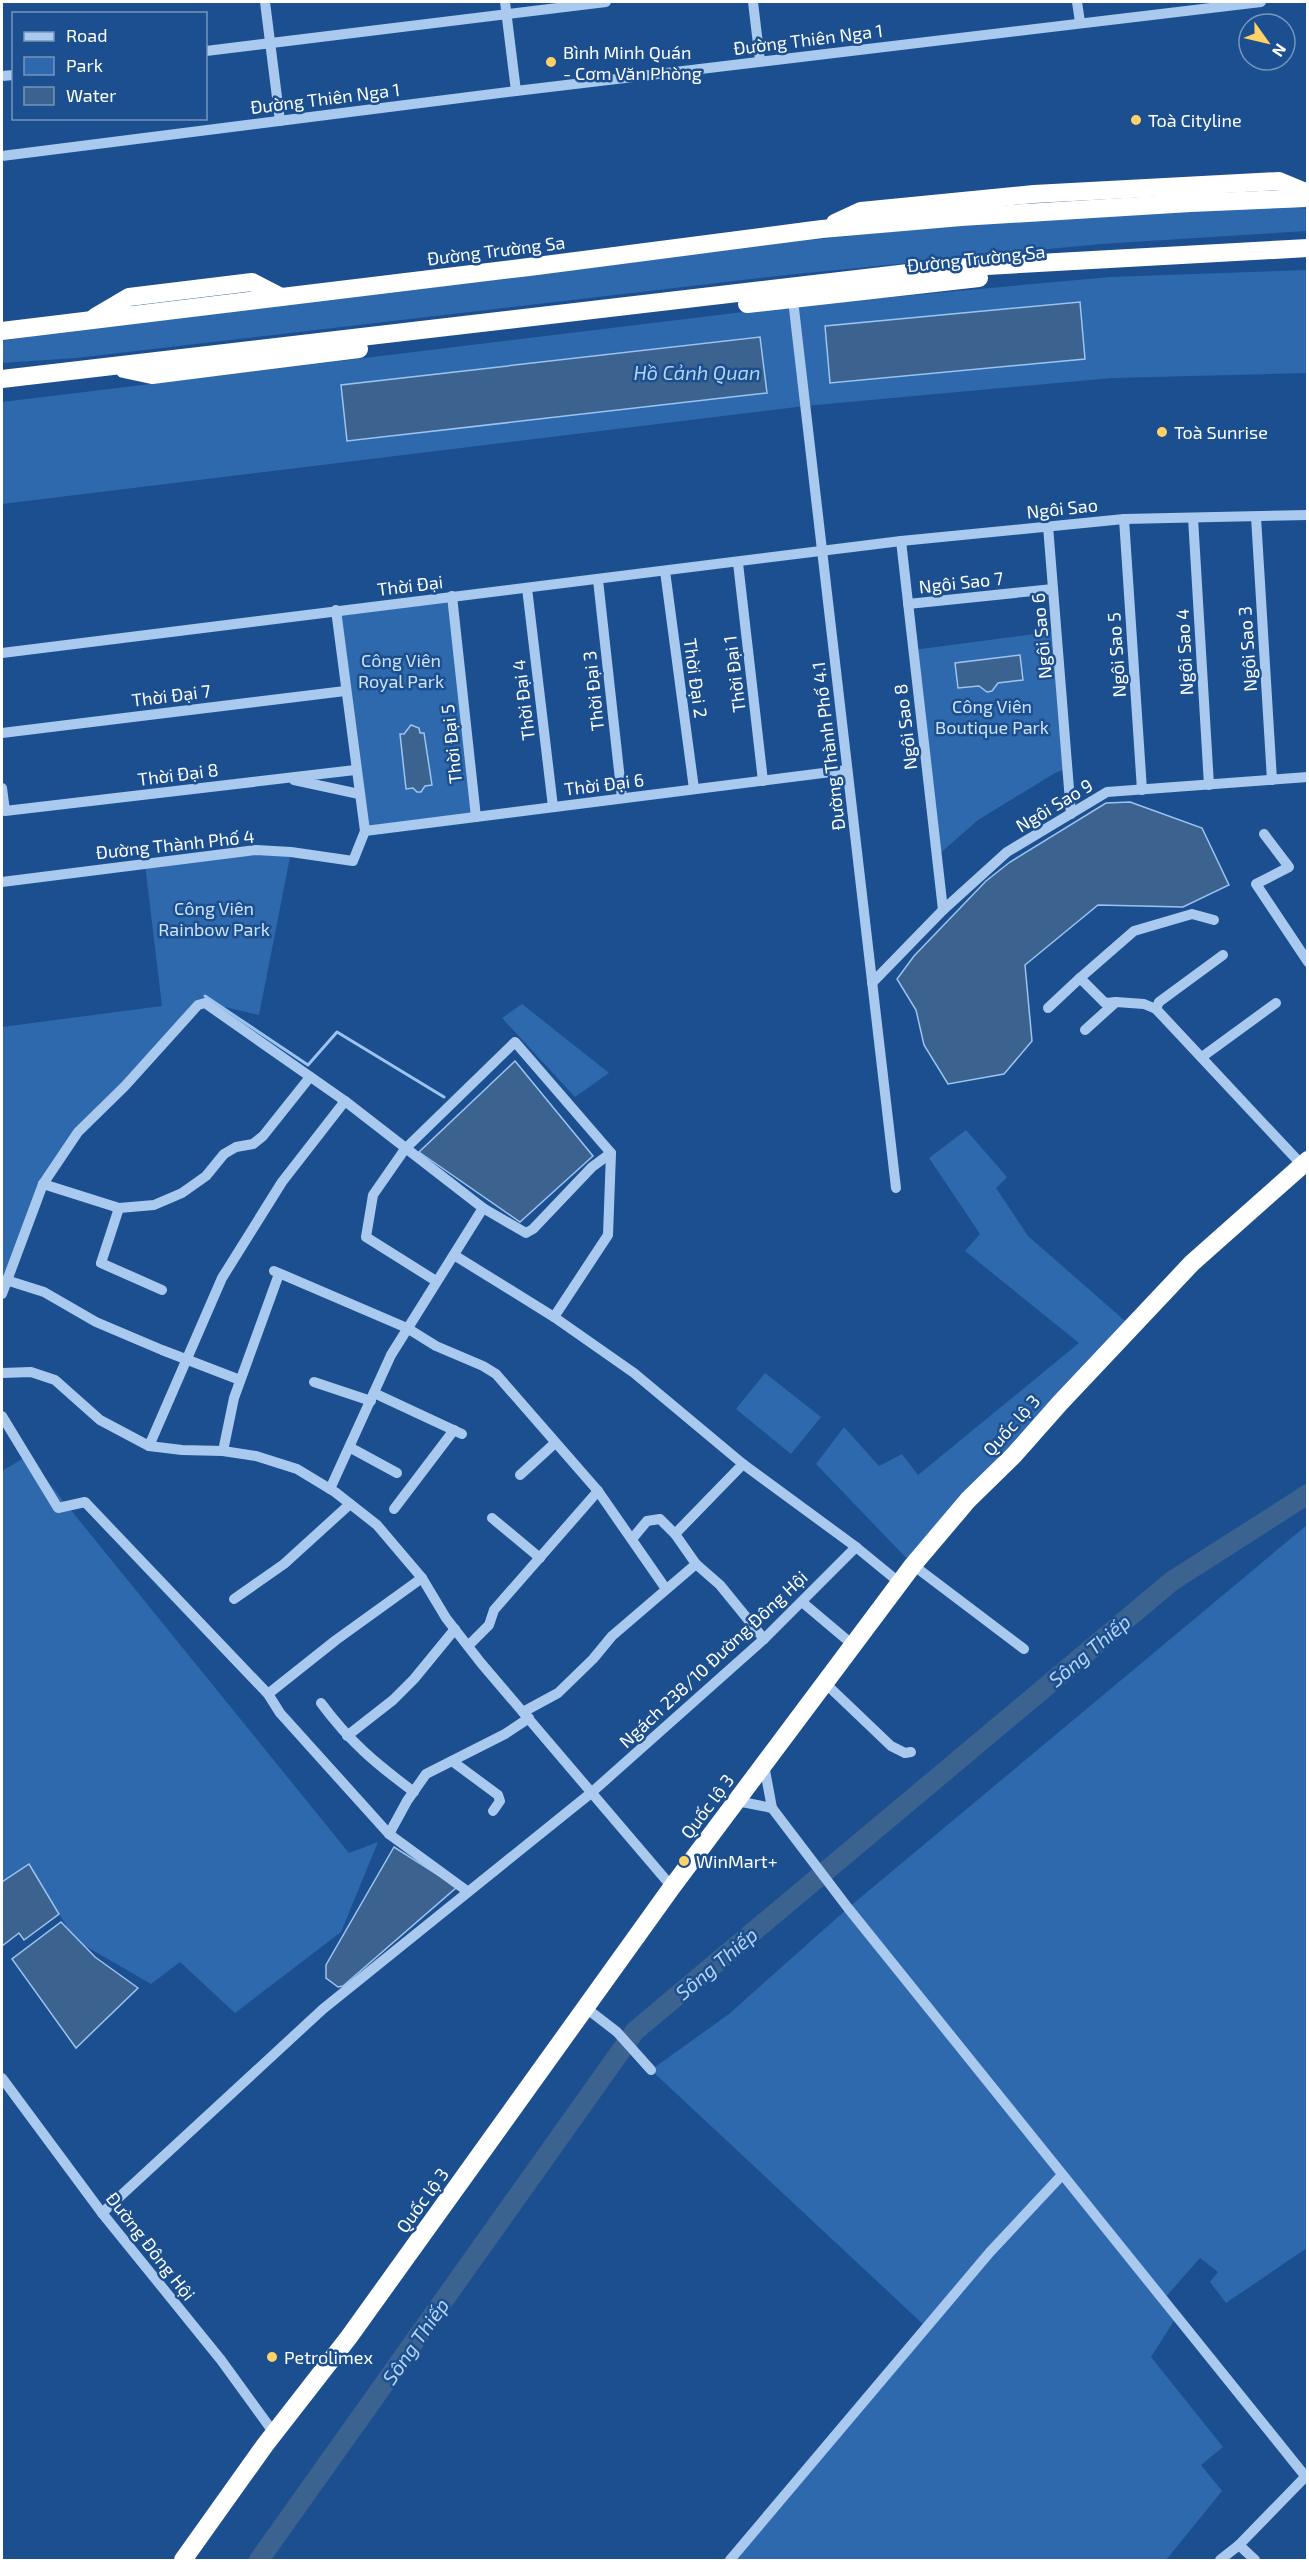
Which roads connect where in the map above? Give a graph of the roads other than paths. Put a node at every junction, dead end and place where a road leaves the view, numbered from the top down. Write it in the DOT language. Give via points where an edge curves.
graph roads {
  1 [pos="265,2"];
  2 [pos="505,2"];
  3 [pos="606,2"];
  4 [pos="753,2"];
  5 [pos="1077,2"];
  6 [pos="1261,2"];
  7 [pos="506,14"];
  8 [pos="1080,22"];
  9 [pos="270,43"];
  10 [pos="207,51"];
  11 [pos="760,61"];
  12 [pos="516,91"];
  13 [pos="280,121"];
  14 [pos="2,156"];
  15 [pos="1308,193"];
  16 [pos="1308,198"];
  17 [pos="822,229"];
  18 [pos="1308,248"];
  19 [pos="1308,256"];
  20 [pos="793,300"];
  21 [pos="650,303"];
  22 [pos="2,332"];
  23 [pos="2,379"];
  24 [pos="1308,515"];
  25 [pos="1256,517"];
  26 [pos="1193,518"];
  27 [pos="1124,519"];
  28 [pos="1048,526"];
  29 [pos="901,541"];
  30 [pos="822,553"];
  31 [pos="738,563"];
  32 [pos="665,571"];
  33 [pos="597,580"];
  34 [pos="527,588"];
  35 [pos="1053,589"];
  36 [pos="452,596"];
  37 [pos="908,604"];
  38 [pos="336,610"];
  39 [pos="2,653"];
  40 [pos="345,691"];
  41 [pos="2,733"];
  42 [pos="356,770"];
  43 [pos="847,770"];
  44 [pos="1308,777"];
  45 [pos="285,778"];
  46 [pos="763,780"];
  47 [pos="1272,780"];
  48 [pos="1209,784"];
  49 [pos="2,788"];
  50 [pos="694,789"];
  51 [pos="1142,790"];
  52 [pos="359,794"];
  53 [pos="622,798"];
  54 [pos="553,807"];
  55 [pos="1071,814"];
  56 [pos="476,817"];
  57 [pos="365,831"];
  58 [pos="1264,834"];
  59 [pos="2,882"];
  60 [pos="943,910"];
  61 [pos="1214,920"];
  62 [pos="1223,955"];
  63 [pos="1308,962"];
  64 [pos="1080,978"];
  65 [pos="872,983"];
  66 [pos="1116,1002"];
  67 [pos="1276,1003"];
  68 [pos="1048,1008"];
  69 [pos="1156,1009"];
  70 [pos="1085,1030"];
  71 [pos="1202,1057"];
  72 [pos="310,1077"];
  73 [pos="345,1101"];
  74 [pos="405,1149"];
  75 [pos="611,1153"];
  76 [pos="1305,1162"];
  77 [pos="43,1184"];
  78 [pos="896,1188"];
  79 [pos="119,1208"];
  80 [pos="483,1208"];
  81 [pos="454,1255"];
  82 [pos="6,1280"];
  83 [pos="436,1281"];
  84 [pos="162,1290"];
  85 [pos="2,1294"];
  86 [pos="554,1317"];
  87 [pos="407,1328"];
  88 [pos="186,1361"];
  89 [pos="2,1373"];
  90 [pos="240,1380"];
  91 [pos="314,1382"];
  92 [pos="372,1397"];
  93 [pos="2,1416"];
  94 [pos="555,1443"];
  95 [pos="149,1446"];
  96 [pos="351,1448"];
  97 [pos="223,1451"];
  98 [pos="743,1464"];
  99 [pos="397,1473"];
  100 [pos="520,1475"];
  101 [pos="330,1489"];
  102 [pos="598,1491"];
  103 [pos="350,1504"];
  104 [pos="394,1509"];
  105 [pos="492,1518"];
  106 [pos="675,1534"];
  107 [pos="632,1539"];
  108 [pos="856,1546"];
  109 [pos="540,1558"];
  110 [pos="696,1563"];
  111 [pos="913,1565"];
  112 [pos="422,1578"];
  113 [pos="900,1583"];
  114 [pos="666,1590"];
  115 [pos="234,1599"];
  116 [pos="802,1602"];
  117 [pos="455,1629"];
  118 [pos="764,1639"];
  119 [pos="854,1645"];
  120 [pos="468,1646"];
  121 [pos="1024,1649"];
  122 [pos="825,1683"];
  123 [pos="268,1694"];
  124 [pos="321,1703"];
  125 [pos="526,1715"];
  126 [pos="347,1736"];
  127 [pos="911,1752"];
  128 [pos="453,1761"];
  129 [pos="764,1765"];
  130 [pos="414,1792"];
  131 [pos="591,1793"];
  132 [pos="737,1801"];
  133 [pos="772,1808"];
  134 [pos="493,1811"];
  135 [pos="389,1834"];
  136 [pos="672,1887"];
  137 [pos="467,1891"];
  138 [pos="586,2008"];
  139 [pos="649,2067"];
  140 [pos="2,2078"];
  141 [pos="1062,2175"];
  142 [pos="102,2213"];
  143 [pos="274,2433"];
  144 [pos="1307,2476"];
  145 [pos="1239,2545"];
  146 [pos="183,2560"];
  147 [pos="730,2560"];
  148 [pos="1220,2560"];
  149 [pos="1255,2560"];
  1 -- 9 [label="street"];
  2 -- 7 [label="street"];
  3 -- 7 [label="street"];
  4 -- 11 [label="street"];
  5 -- 8 [label="street"];
  6 -- 8 [label="street, Đường Thiên Nga 1"];
  7 -- 9 [label="street"];
  7 -- 12 [label="street"];
  8 -- 11 [label="street, Đường Thiên Nga 1"];
  9 -- 10 [label="street"];
  9 -- 13 [label="street"];
  11 -- 12 [label="street, Đường Thiên Nga 1"];
  12 -- 13 [label="street, Đường Thiên Nga 1"];
  13 -- 14 [label="street, Đường Thiên Nga 1"];
  15 -- 17 [label="highway, Đường Trường Sa" via="1279,181 1034,194 861,211"];
  16 -- 17 [label="highway, Đường Trường Sa" via="972,216"];
  17 -- 22 [label="highway, Đường Trường Sa"];
  18 -- 21 [label="highway, Đường Trường Sa" via="951,268"];
  19 -- 20 [label="highway, Đường Trường Sa" via="991,277"];
  20 -- 21 [label="highway, Đường Trường Sa" via="694,310"];
  20 -- 30 [label="street, Đường Thành Phố 4.1"];
  21 -- 23 [label="highway, Đường Trường Sa"];
  24 -- 25 [label="street, Ngôi Sao"];
  25 -- 26 [label="street, Ngôi Sao"];
  25 -- 47 [label="street, Ngôi Sao 3"];
  26 -- 27 [label="street, Ngôi Sao"];
  26 -- 48 [label="street, Ngôi Sao 4"];
  27 -- 28 [label="street, Ngôi Sao"];
  27 -- 51 [label="street, Ngôi Sao 5"];
  28 -- 29 [label="street, Ngôi Sao"];
  28 -- 35 [label="street, Ngôi Sao 6"];
  29 -- 30 [label="street, Ngôi Sao"];
  29 -- 37 [label="street, Ngôi Sao 8"];
  30 -- 31 [label="street, Thời Đại"];
  30 -- 43 [label="street, Đường Thành Phố 4.1"];
  31 -- 32 [label="street, Thời Đại"];
  31 -- 46 [label="street, Thời Đại 1"];
  32 -- 33 [label="street, Thời Đại"];
  32 -- 50 [label="street, Thời Đại 2"];
  33 -- 34 [label="street, Thời Đại"];
  33 -- 53 [label="street, Thời Đại 3"];
  34 -- 36 [label="street, Thời Đại"];
  34 -- 54 [label="street, Thời Đại 4"];
  35 -- 37 [label="street, Ngôi Sao 7"];
  35 -- 55 [label="street, Ngôi Sao 6"];
  36 -- 38 [label="street, Thời Đại"];
  36 -- 56 [label="street, Thời Đại 5"];
  37 -- 60 [label="street, Ngôi Sao 8"];
  38 -- 39 [label="street, Thời Đại"];
  38 -- 40 [label="street"];
  40 -- 41 [label="street, Thời Đại 7"];
  40 -- 42 [label="street"];
  42 -- 45 [label="street, Thời Đại 8"];
  42 -- 52 [label="street"];
  43 -- 46 [label="street, Thời Đại 6"];
  43 -- 65 [label="street, Đường Thành Phố 4.1"];
  44 -- 47 [label="street, Ngôi Sao 9"];
  45 -- 49 [label="street, Thời Đại 8" via="5,811"];
  45 -- 52 [label="street"];
  46 -- 50 [label="street, Thời Đại 6"];
  47 -- 48 [label="street, Ngôi Sao 9"];
  48 -- 51 [label="street, Ngôi Sao 9"];
  50 -- 53 [label="street, Thời Đại 6"];
  51 -- 55 [label="street, Ngôi Sao 9" via="1107,792"];
  52 -- 57 [label="street"];
  53 -- 54 [label="street, Thời Đại 6"];
  54 -- 56 [label="street, Thời Đại 6"];
  55 -- 60 [label="street, Ngôi Sao 9" via="1007,852"];
  56 -- 57 [label="street, Thời Đại 6"];
  57 -- 59 [label="street, Đường Thành Phố 4" via="353,861 256,850"];
  58 -- 63 [label="street" via="1289,867 1256,884"];
  60 -- 65 [label="street, Ngôi Sao 9"];
  61 -- 64 [label="street" via="1192,914 1134,931"];
  62 -- 69 [label="street" via="1159,1002"];
  64 -- 66 [label="street" via="1105,1003"];
  64 -- 68 [label="street"];
  65 -- 78 [label="street, Đường Thành Phố 4.1"];
  66 -- 69 [label="street"];
  66 -- 70 [label="street"];
  67 -- 71 [label="street"];
  69 -- 71 [label="street"];
  71 -- 76 [label="street"];
  72 -- 73 [label="street"];
  72 -- 77 [label="street" via="214,1008 205,1003 198,1005 78,1132"];
  72 -- 79 [label="street" via="263,1136 253,1144 224,1154 206,1176 182,1193 154,1204"];
  73 -- 74 [label="street"];
  73 -- 88 [label="street" via="282,1182 253,1227 222,1278"];
  74 -- 75 [label="street" via="515,1042"];
  74 -- 80 [label="street"];
  74 -- 83 [label="street" via="373,1196 366,1237"];
  75 -- 80 [label="street" via="526,1233"];
  75 -- 86 [label="street" via="608,1235"];
  76 -- 111 [label="highway, Quốc lộ 3" via="1192,1263 968,1500"];
  77 -- 79 [label="street"];
  77 -- 82 [label="street"];
  79 -- 84 [label="street" via="101,1263"];
  80 -- 81 [label="street"];
  81 -- 83 [label="street"];
  81 -- 86 [label="street"];
  82 -- 85 [label="street"];
  82 -- 88 [label="street" via="44,1292 96,1322"];
  83 -- 87 [label="street"];
  86 -- 98 [label="street" via="633,1373"];
  87 -- 90 [label="street" via="277,1273"];
  87 -- 92 [label="street"];
  87 -- 94 [label="street" via="496,1374"];
  88 -- 90 [label="street"];
  88 -- 95 [label="street"];
  89 -- 95 [label="street" via="31,1372 55,1380 100,1420"];
  90 -- 97 [label="street"];
  91 -- 92 [label="street"];
  92 -- 96 [label="street"];
  92 -- 104 [label="street" via="458,1432"];
  93 -- 123 [label="street" via="58,1508 86,1502"];
  94 -- 100 [label="street"];
  94 -- 102 [label="street"];
  95 -- 97 [label="street"];
  96 -- 99 [label="street"];
  96 -- 101 [label="street"];
  97 -- 101 [label="street" via="297,1469"];
  98 -- 106 [label="street"];
  98 -- 108 [label="street"];
  101 -- 103 [label="street"];
  102 -- 107 [label="street"];
  102 -- 109 [label="street"];
  103 -- 112 [label="street" via="377,1525"];
  103 -- 115 [label="street" via="284,1564"];
  105 -- 109 [label="street"];
  106 -- 107 [label="street" via="656,1518 647,1521"];
  106 -- 110 [label="street"];
  107 -- 114 [label="street"];
  108 -- 113 [label="street"];
  108 -- 116 [label="street, Ngách 238/10 Đường Đông Hội"];
  109 -- 120 [label="street"];
  110 -- 114 [label="street"];
  110 -- 118 [label="street" via="720,1585"];
  111 -- 113 [label="highway, Quốc lộ 3"];
  111 -- 121 [label="street"];
  112 -- 117 [label="street"];
  112 -- 123 [label="street"];
  113 -- 119 [label="highway, Quốc lộ 3"];
  114 -- 125 [label="street" via="612,1636 558,1693"];
  116 -- 118 [label="street, Ngách 238/10 Đường Đông Hội"];
  116 -- 119 [label="street"];
  117 -- 120 [label="street"];
  117 -- 126 [label="street" via="393,1700"];
  118 -- 131 [label="street, Ngách 238/10 Đường Đông Hội"];
  119 -- 122 [label="highway, Quốc lộ 3"];
  120 -- 125 [label="street"];
  122 -- 127 [label="street" via="891,1746"];
  122 -- 129 [label="highway, Quốc lộ 3"];
  123 -- 135 [label="street" via="280,1713"];
  124 -- 126 [label="street"];
  125 -- 128 [label="street" via="505,1734"];
  125 -- 131 [label="street"];
  126 -- 130 [label="street"];
  128 -- 130 [label="street" via="426,1774"];
  128 -- 134 [label="street" via="498,1795 500,1801"];
  129 -- 132 [label="highway, Quốc lộ 3"];
  129 -- 133 [label="street"];
  130 -- 135 [label="street"];
  131 -- 136 [label="street"];
  131 -- 137 [label="street, Ngách 238/10 Đường Đông Hội"];
  132 -- 133 [label="street"];
  132 -- 136 [label="highway, Quốc lộ 3"];
  133 -- 141 [label="street"];
  135 -- 137 [label="street"];
  136 -- 138 [label="highway, Quốc lộ 3"];
  137 -- 142 [label="street, Ngách 238/10 Đường Đông Hội" via="323,2008"];
  138 -- 139 [label="street" via="617,2032"];
  138 -- 143 [label="highway, Quốc lộ 3" via="349,2337"];
  140 -- 142 [label="street, Đường Đông Hội"];
  141 -- 144 [label="street"];
  141 -- 147 [label="street" via="990,2252"];
  142 -- 143 [label="street, Đường Đông Hội"];
  143 -- 146 [label="highway, Quốc lộ 3"];
  144 -- 145 [label="street"];
  145 -- 148 [label="street"];
  145 -- 149 [label="street"];
}
